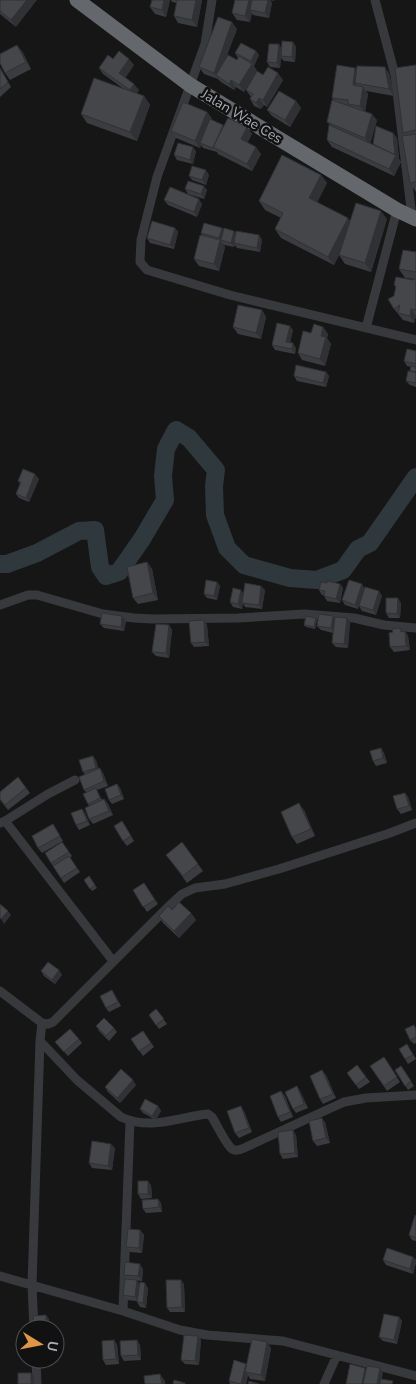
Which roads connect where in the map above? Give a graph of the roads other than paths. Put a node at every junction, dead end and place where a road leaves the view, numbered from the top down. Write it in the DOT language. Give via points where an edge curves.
graph roads {
  1 [pos="76,0"];
  2 [pos="212,0"];
  3 [pos="375,0"];
  4 [pos="190,85"];
  5 [pos="397,210"];
  6 [pos="414,218"];
  7 [pos="366,328"];
  8 [pos="416,340"];
  9 [pos="0,605"];
  10 [pos="416,628"];
  11 [pos="75,780"];
  12 [pos="2,822"];
  13 [pos="416,823"];
  14 [pos="113,962"];
  15 [pos="0,991"];
  16 [pos="42,1023"];
  17 [pos="40,1041"];
  18 [pos="416,1095"];
  19 [pos="130,1121"];
  20 [pos="0,1276"];
  21 [pos="32,1285"];
  22 [pos="124,1311"];
  23 [pos="34,1319"];
  24 [pos="337,1355"];
  25 [pos="37,1369"];
  26 [pos="416,1376"];
  27 [pos="38,1384"];
  28 [pos="324,1384"];
  1 -- 4 [label="highway, Jalan Wae Ces"];
  2 -- 4 [label="street" via="206,44"];
  3 -- 6 [label="street" via="399,74"];
  4 -- 5 [label="highway, Jalan Wae Ces"];
  4 -- 7 [label="street" via="157,177 141,240 139,258 142,267 162,276 230,295"];
  5 -- 6 [label="highway, Jalan Wae Ces"];
  5 -- 7 [label="street"];
  7 -- 8 [label="street"];
  9 -- 10 [label="street" via="37,595 103,614 134,618 304,614"];
  11 -- 12 [label="street"];
  12 -- 14 [label="street"];
  13 -- 14 [label="street" via="279,869 187,891"];
  14 -- 16 [label="street" via="53,1022"];
  15 -- 16 [label="street"];
  16 -- 17 [label="street"];
  17 -- 19 [label="street" via="77,1080"];
  17 -- 21 [label="street"];
  18 -- 19 [label="street" via="344,1102 238,1150 228,1144 208,1114 152,1124"];
  19 -- 22 [label="street"];
  20 -- 21 [label="street"];
  21 -- 22 [label="street"];
  21 -- 23 [label="street"];
  22 -- 24 [label="street" via="180,1330 283,1341"];
  24 -- 26 [label="street"];
  24 -- 28 [label="street"];
  25 -- 27 [label="street"];
}
